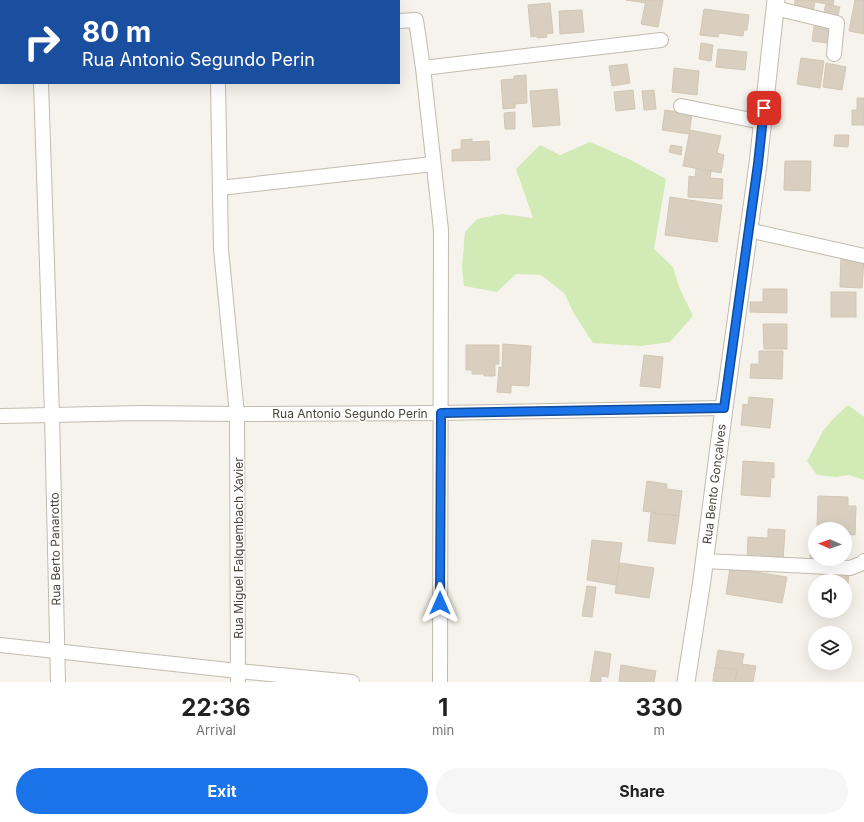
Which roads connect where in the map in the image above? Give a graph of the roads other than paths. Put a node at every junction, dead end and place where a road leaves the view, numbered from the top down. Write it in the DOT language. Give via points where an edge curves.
graph roads {
  1 [pos="775,4"];
  2 [pos="400,21"];
  3 [pos="661,40"];
  4 [pos="834,54"];
  5 [pos="423,68"];
  6 [pos="41,84"];
  7 [pos="218,84"];
  8 [pos="681,106"];
  9 [pos="762,122"];
  10 [pos="433,164"];
  11 [pos="220,188"];
  12 [pos="748,230"];
  13 [pos="864,256"];
  14 [pos="724,408"];
  15 [pos="441,413"];
  16 [pos="237,414"];
  17 [pos="52,415"];
  18 [pos="0,416"];
  19 [pos="704,561"];
  20 [pos="864,561"];
  21 [pos="0,645"];
  22 [pos="57,651"];
  23 [pos="238,677"];
  24 [pos="58,682"];
  25 [pos="352,682"];
  26 [pos="440,682"];
  27 [pos="686,682"];
  1 -- 4 [label="street" via="837,22"];
  1 -- 9 [label="street, Rua Bento Gonçalves"];
  2 -- 5 [label="street" via="416,20"];
  3 -- 5 [label="street"];
  5 -- 10 [label="street"];
  6 -- 17 [label="street, Rua Berto Panarotto"];
  7 -- 11 [label="street, Rua Miguel Falquembach Xavier"];
  8 -- 9 [label="street"];
  9 -- 12 [label="street, Rua Bento Gonçalves"];
  10 -- 11 [label="street"];
  10 -- 15 [label="street" via="441,230"];
  11 -- 16 [label="street, Rua Miguel Falquembach Xavier" via="221,248"];
  12 -- 13 [label="street"];
  12 -- 14 [label="street, Rua Bento Gonçalves"];
  14 -- 15 [label="street, Rua Antonio Segundo Perin"];
  14 -- 19 [label="street, Rua Bento Gonçalves"];
  15 -- 16 [label="street, Rua Antonio Segundo Perin"];
  15 -- 26 [label="street"];
  16 -- 17 [label="street, Rua Antonio Segundo Perin"];
  16 -- 23 [label="street, Rua Miguel Falquembach Xavier"];
  17 -- 18 [label="street, Rua Antonio Segundo Perin"];
  17 -- 22 [label="street, Rua Berto Panarotto"];
  19 -- 20 [label="street" via="850,568"];
  19 -- 27 [label="street, Rua Bento Gonçalves"];
  21 -- 22 [label="street"];
  22 -- 23 [label="street"];
  22 -- 24 [label="street, Rua Berto Panarotto"];
  23 -- 25 [label="street"];
}
